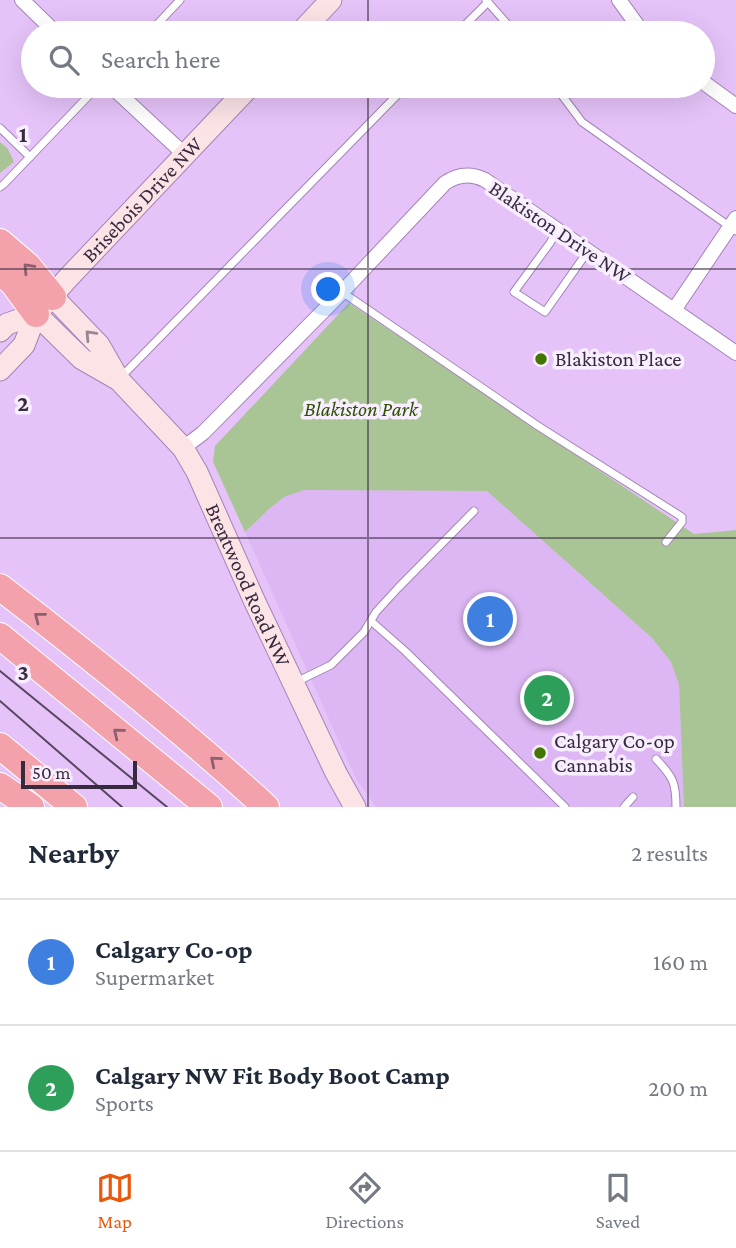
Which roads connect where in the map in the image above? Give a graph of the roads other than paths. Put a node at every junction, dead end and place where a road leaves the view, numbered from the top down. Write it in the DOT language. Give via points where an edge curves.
graph roads {
  1 [pos="22,0"];
  2 [pos="166,0"];
  3 [pos="180,0"];
  4 [pos="619,0"];
  5 [pos="487,1"];
  6 [pos="323,3"];
  7 [pos="173,7"];
  8 [pos="44,21"];
  9 [pos="160,21"];
  10 [pos="309,21"];
  11 [pos="468,21"];
  12 [pos="504,21"];
  13 [pos="634,21"];
  14 [pos="715,91"];
  15 [pos="87,98"];
  16 [pos="124,98"];
  17 [pos="238,98"];
  18 [pos="394,98"];
  19 [pos="564,98"];
  20 [pos="736,106"];
  21 [pos="0,128"];
  22 [pos="184,154"];
  23 [pos="30,157"];
  24 [pos="0,187"];
  25 [pos="734,225"];
  26 [pos="557,231"];
  27 [pos="0,242"];
  28 [pos="588,251"];
  29 [pos="0,271"];
  30 [pos="341,292"];
  31 [pos="44,306"];
  32 [pos="674,310"];
  33 [pos="0,331"];
  34 [pos="736,353"];
  35 [pos="0,370"];
  36 [pos="119,380"];
  37 [pos="183,448"];
  38 [pos="474,511"];
  39 [pos="666,542"];
  40 [pos="0,587"];
  41 [pos="371,621"];
  42 [pos="0,636"];
  43 [pos="293,683"];
  44 [pos="0,746"];
  45 [pos="656,759"];
  46 [pos="0,786"];
  47 [pos="633,797"];
  48 [pos="32,807"];
  49 [pos="74,807"];
  50 [pos="209,807"];
  51 [pos="266,807"];
  52 [pos="355,807"];
  53 [pos="565,807"];
  54 [pos="624,807"];
  55 [pos="676,807"];
  1 -- 8 [label="street"];
  2 -- 7 [label="lane"];
  3 -- 7 [label="lane"];
  4 -- 13 [label="street"];
  5 -- 11 [label="lane"];
  5 -- 12 [label="lane"];
  6 -- 10 [label="street"];
  7 -- 9 [label="lane"];
  14 -- 20 [label="street"];
  15 -- 23 [label="lane"];
  16 -- 22 [label="street"];
  17 -- 22 [label="street, Brisebois Drive NW"];
  18 -- 36 [label="lane"];
  19 -- 25 [label="lane" via="582,122"];
  21 -- 23 [label="lane"];
  22 -- 31 [label="street, Brisebois Drive NW"];
  23 -- 24 [label="lane"];
  25 -- 32 [label="street"];
  26 -- 28 [label="street, Blakiston Drive NW"];
  26 -- 28 [label="lane" via="514,292 545,312"];
  26 -- 30 [label="street, Blakiston Drive NW" via="485,180 475,175 454,177"];
  31 -- 27 [label="highway, one-way" via="28,266"];
  28 -- 32 [label="street, Blakiston Drive NW"];
  29 -- 31 [label="highway"];
  30 -- 37 [label="street, Blakiston Drive NW"];
  30 -- 39 [label="lane" via="682,517"];
  31 -- 33 [label="street"];
  31 -- 35 [label="street" via="24,345"];
  31 -- 36 [label="street, Brentwood Road NW" via="99,345"];
  32 -- 34 [label="street, Blakiston Drive NW"];
  36 -- 37 [label="street, Brentwood Road NW"];
  37 -- 43 [label="street, Brentwood Road NW"];
  38 -- 41 [label="lane"];
  51 -- 40 [label="highway, one-way" via="96,661"];
  41 -- 43 [label="lane" via="331,665"];
  41 -- 53 [label="lane"];
  50 -- 42 [label="highway, one-way"];
  43 -- 52 [label="street, Brentwood Road NW"];
  44 -- 49 [label="highway"];
  45 -- 55 [label="lane" via="673,781"];
  46 -- 48 [label="highway"];
  47 -- 54 [label="lane"];
}
